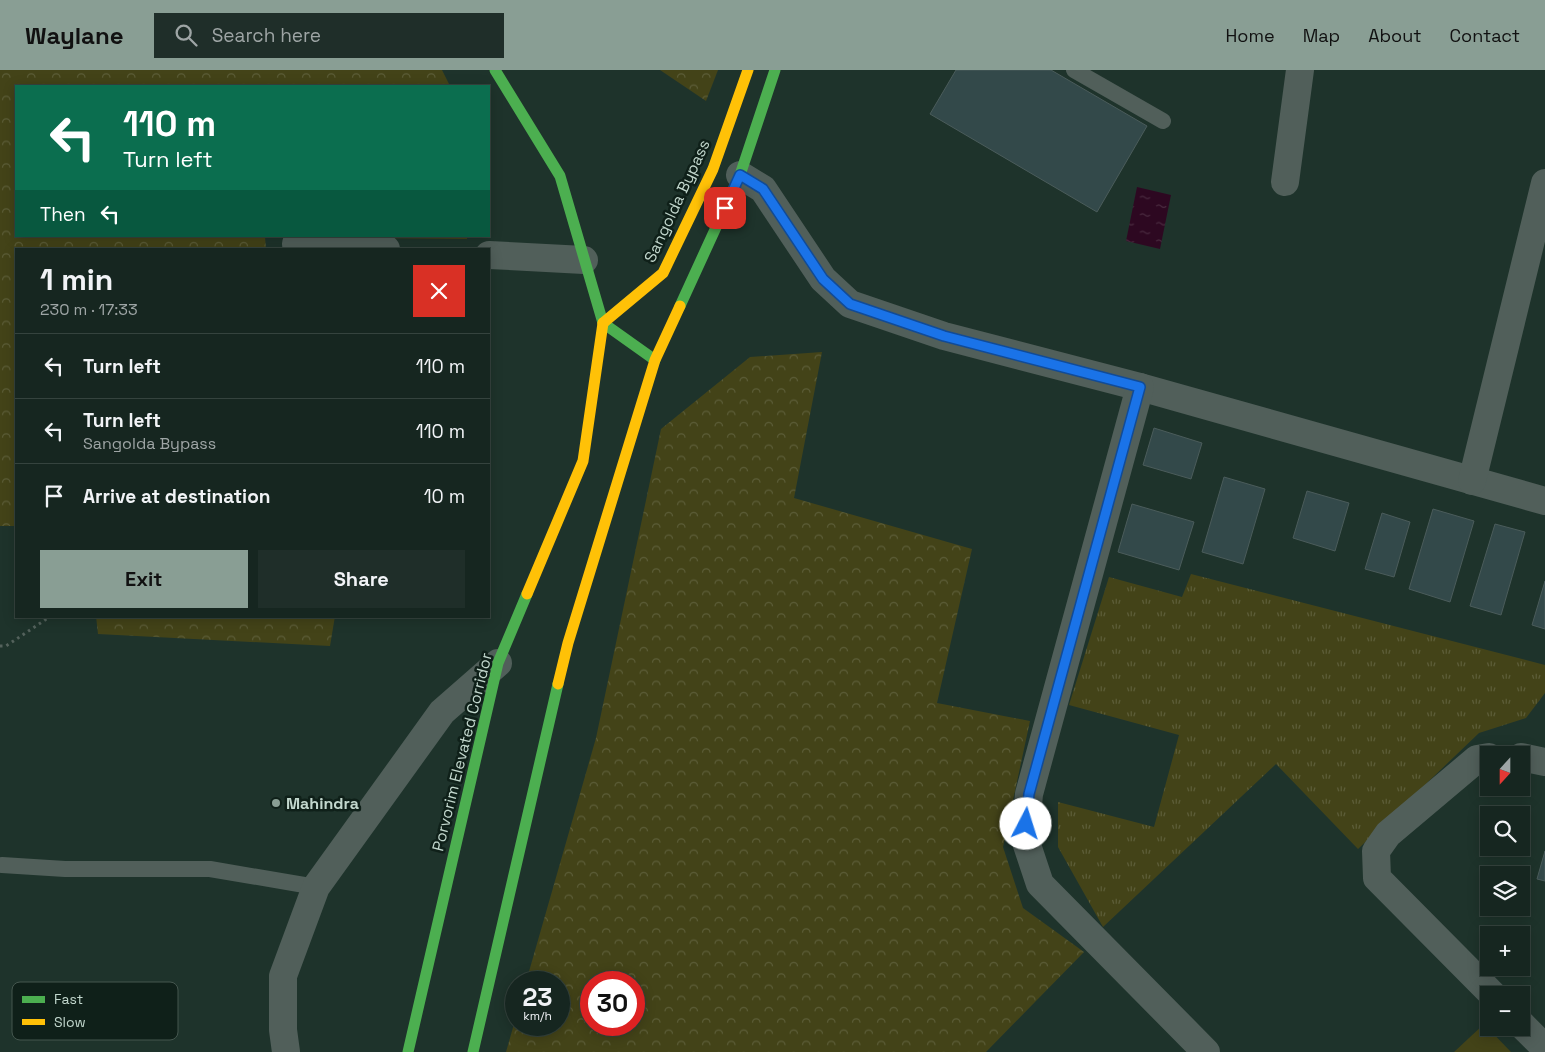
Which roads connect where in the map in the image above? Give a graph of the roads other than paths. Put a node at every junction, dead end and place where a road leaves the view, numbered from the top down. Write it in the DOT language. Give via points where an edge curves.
graph roads {
  1 [pos="495,70"];
  2 [pos="748,70"];
  3 [pos="775,70"];
  4 [pos="1074,70"];
  5 [pos="1300,70"];
  6 [pos="1163,121"];
  7 [pos="740,175"];
  8 [pos="1285,182"];
  9 [pos="1545,184"];
  10 [pos="296,244"];
  11 [pos="368,248"];
  12 [pos="490,255"];
  13 [pos="584,260"];
  14 [pos="603,323"];
  15 [pos="655,360"];
  16 [pos="1140,387"];
  17 [pos="1472,481"];
  18 [pos="1545,501"];
  19 [pos="498,663"];
  20 [pos="1480,758"];
  21 [pos="2,865"];
  22 [pos="316,887"];
  23 [pos="1484,986"];
  24 [pos="1530,1033"];
  25 [pos="1545,1048"];
  26 [pos="286,1052"];
  27 [pos="408,1052"];
  28 [pos="473,1052"];
  29 [pos="1206,1052"];
  1 -- 13 [label="main road" via="560,176"];
  2 -- 14 [label="main road, Sangolda Bypass" via="713,169 663,272"];
  3 -- 7 [label="main road"];
  4 -- 6 [label="lane"];
  5 -- 8 [label="street"];
  7 -- 15 [label="main road"];
  7 -- 16 [label="street" via="763,189 823,279 850,304 944,336"];
  9 -- 17 [label="street"];
  10 -- 11 [label="street"];
  12 -- 13 [label="street"];
  13 -- 14 [label="main road"];
  14 -- 15 [label="main road"];
  14 -- 19 [label="main road, Porvorim Elevated Corridor" via="583,461"];
  15 -- 28 [label="main road" via="568,644"];
  16 -- 17 [label="street"];
  16 -- 29 [label="street" via="1029,794 1025,839 1040,884"];
  17 -- 18 [label="street"];
  19 -- 22 [label="street" via="442,712"];
  19 -- 27 [label="main road, Porvorim Elevated Corridor"];
  20 -- 23 [label="street" via="1388,834 1376,851 1377,878"];
  21 -- 22 [label="lane" via="65,869 210,869"];
  22 -- 26 [label="street" via="283,976"];
  24 -- 25 [label="street"];
}
